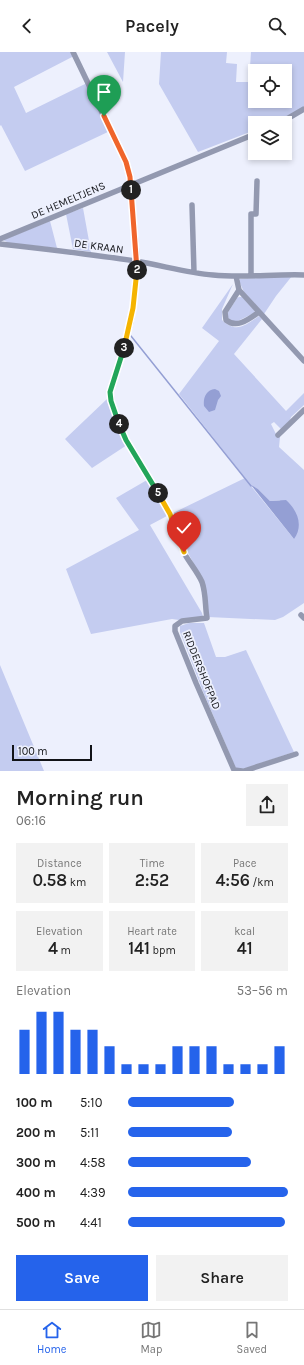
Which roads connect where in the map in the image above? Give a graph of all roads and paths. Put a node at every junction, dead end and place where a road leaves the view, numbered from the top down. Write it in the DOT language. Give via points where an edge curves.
graph roads {
  1 [pos="73,52"];
  2 [pos="304,110"];
  3 [pos="292,116"];
  4 [pos="248,137"];
  5 [pos="256,181"];
  6 [pos="130,185"];
  7 [pos="192,205"];
  8 [pos="0,239"];
  9 [pos="0,244"];
  10 [pos="137,261"];
  11 [pos="194,272"];
  12 [pos="251,275"];
  13 [pos="304,275"];
  14 [pos="236,276"];
  15 [pos="239,290"];
  16 [pos="259,312"];
  17 [pos="304,361"];
  18 [pos="304,410"];
  19 [pos="278,435"];
  20 [pos="296,754"];
  21 [pos="243,771"];
  1 -- 6 [label="street, RIDDERSHOFPAD" via="126,162"];
  2 -- 3 [label="street"];
  4 -- 6 [label="street, DE HEMELTJENS"];
  5 -- 12 [label="street" via="256,214 251,214"];
  6 -- 8 [label="street, DE HEMELTJENS"];
  6 -- 10 [label="street, RIDDERSHOFPAD"];
  7 -- 11 [label="street"];
  9 -- 10 [label="street, DE KRAAN"];
  10 -- 11 [label="street, DE KRAAN"];
  10 -- 21 [label="street, RIDDERSHOFPAD" via="133,308 110,392 111,401 126,440 170,514 184,552 202,583 207,618 182,621 175,626 175,631 234,770"];
  11 -- 14 [label="street, DE KRAAN"];
  12 -- 13 [label="street, DE KRAAN"];
  12 -- 14 [label="street, DE KRAAN"];
  14 -- 15 [label="street"];
  15 -- 16 [label="street"];
  15 -- 16 [label="street" via="225,312 226,320 236,324 247,321"];
  16 -- 17 [label="street"];
  18 -- 19 [label="street"];
  20 -- 21 [label="street, RIDDERSHOFPAD"];
}
